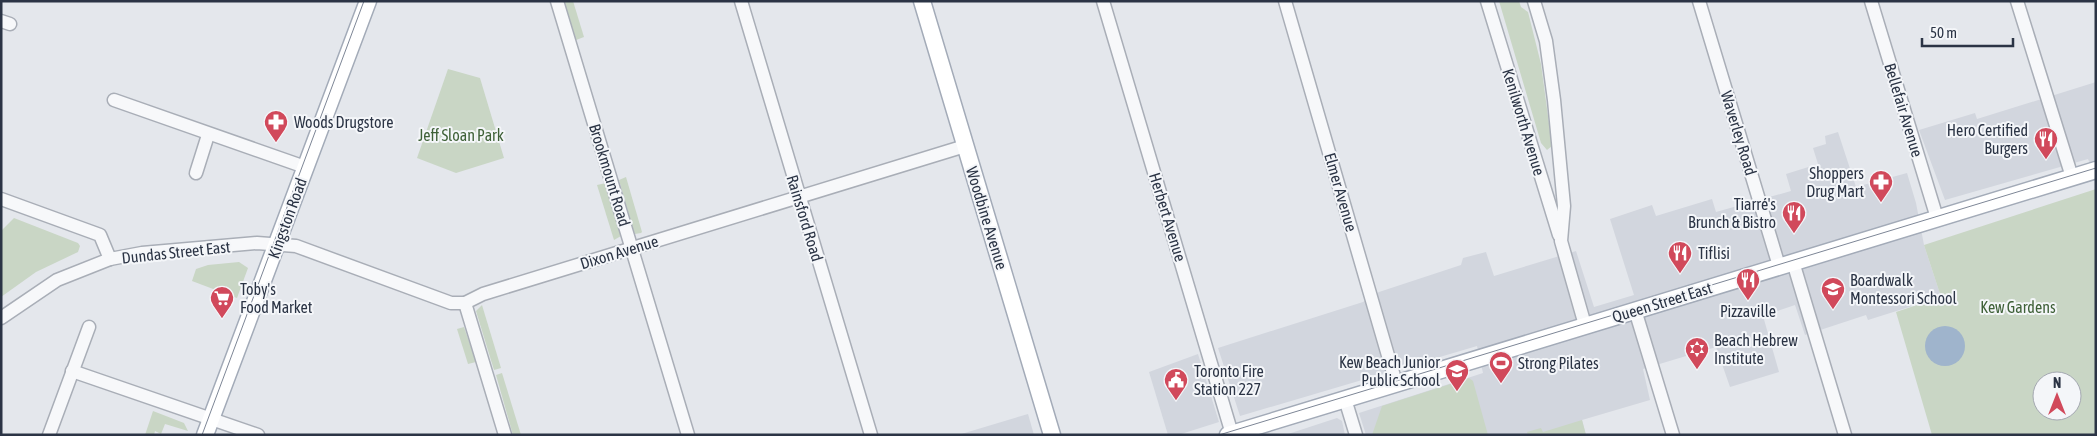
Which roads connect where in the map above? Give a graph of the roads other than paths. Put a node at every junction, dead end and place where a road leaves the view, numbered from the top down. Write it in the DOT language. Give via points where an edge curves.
graph roads {
  1 [pos="368,1"];
  2 [pos="557,1"];
  3 [pos="740,1"];
  4 [pos="922,1"];
  5 [pos="1102,1"];
  6 [pos="1285,1"];
  7 [pos="1487,1"];
  8 [pos="1534,1"];
  9 [pos="1699,1"];
  10 [pos="1871,1"];
  11 [pos="2016,1"];
  12 [pos="114,100"];
  13 [pos="208,135"];
  14 [pos="965,146"];
  15 [pos="306,168"];
  16 [pos="2096,170"];
  17 [pos="196,173"];
  18 [pos="2072,177"];
  19 [pos="799,197"];
  20 [pos="1,199"];
  21 [pos="1936,218"];
  22 [pos="1561,242"];
  23 [pos="277,244"];
  24 [pos="632,248"];
  25 [pos="110,259"];
  26 [pos="1786,264"];
  27 [pos="465,303"];
  28 [pos="1635,310"];
  29 [pos="1,318"];
  30 [pos="1585,325"];
  31 [pos="89,327"];
  32 [pos="72,371"];
  33 [pos="1396,383"];
  34 [pos="1345,399"];
  35 [pos="208,427"];
  36 [pos="1230,434"];
  37 [pos="49,435"];
  38 [pos="258,435"];
  39 [pos="505,435"];
  40 [pos="688,435"];
  41 [pos="871,435"];
  42 [pos="1052,435"];
  43 [pos="1356,435"];
  44 [pos="1673,435"];
  45 [pos="1845,435"];
  1 -- 15 [label="main road, Kingston Road"];
  2 -- 24 [label="street, Brookmount Road"];
  3 -- 19 [label="street, Rainsford Road"];
  4 -- 14 [label="main road, Woodbine Avenue"];
  5 -- 36 [label="street, Herbert Avenue"];
  6 -- 33 [label="street, Elmer Avenue"];
  7 -- 22 [label="street, Kenilworth Avenue"];
  8 -- 22 [label="street, Kenilworth Avenue" via="1546,41 1554,100 1564,206"];
  9 -- 26 [label="street, Waverley Road"];
  10 -- 21 [label="street, Bellefair Avenue"];
  11 -- 18 [label="street"];
  12 -- 13 [label="street"];
  13 -- 15 [label="street"];
  13 -- 17 [label="street"];
  14 -- 19 [label="street, Dixon Avenue"];
  14 -- 42 [label="main road, Woodbine Avenue"];
  15 -- 23 [label="main road, Kingston Road"];
  16 -- 18 [label="main road, Queen Street East"];
  18 -- 21 [label="main road, Queen Street East"];
  19 -- 24 [label="street, Dixon Avenue"];
  19 -- 41 [label="street, Rainsford Road"];
  20 -- 25 [label="street" via="100,235"];
  21 -- 26 [label="main road, Queen Street East"];
  22 -- 30 [label="street, Kenilworth Avenue"];
  23 -- 25 [label="street, Dundas Street East" via="142,253"];
  23 -- 27 [label="street" via="296,246 450,303"];
  23 -- 35 [label="main road, Kingston Road"];
  24 -- 27 [label="street, Dixon Avenue" via="483,294"];
  24 -- 40 [label="street, Brookmount Road"];
  25 -- 29 [label="street, Dundas Street East" via="57,280"];
  26 -- 28 [label="main road, Queen Street East"];
  26 -- 45 [label="street, Waverley Road"];
  27 -- 39 [label="street"];
  28 -- 30 [label="main road, Queen Street East"];
  28 -- 44 [label="street"];
  30 -- 33 [label="main road, Queen Street East"];
  31 -- 32 [label="street"];
  32 -- 35 [label="street"];
  32 -- 37 [label="street"];
  33 -- 34 [label="main road, Queen Street East"];
  34 -- 36 [label="main road, Queen Street East"];
  34 -- 43 [label="street"];
  35 -- 38 [label="street"];
}
